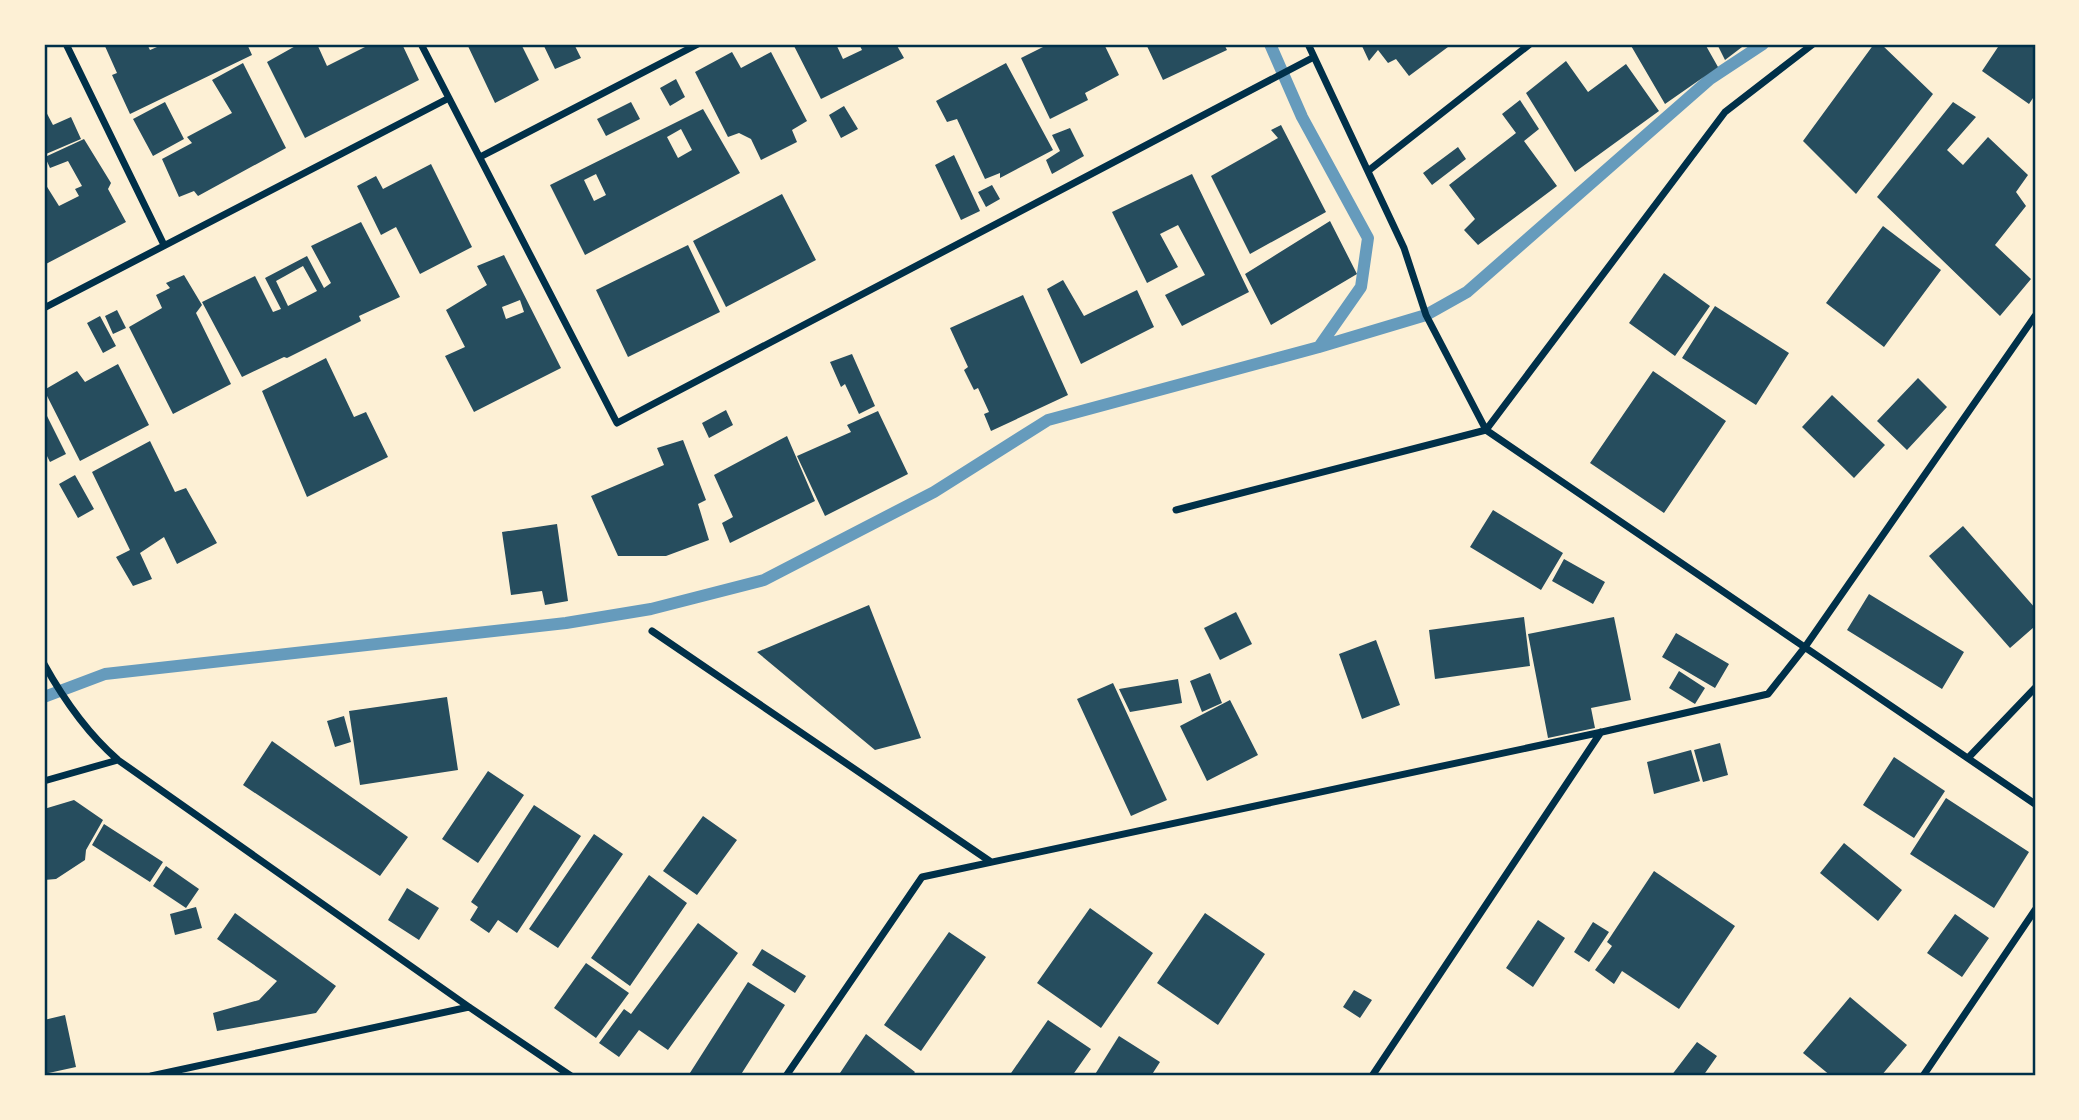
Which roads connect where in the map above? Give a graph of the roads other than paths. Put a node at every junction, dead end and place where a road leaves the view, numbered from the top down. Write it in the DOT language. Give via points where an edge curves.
graph roads {
  1 [pos="66,44"];
  2 [pos="421,44"];
  3 [pos="698,44"];
  4 [pos="1308,44"];
  5 [pos="1530,44"];
  6 [pos="1814,44"];
  7 [pos="1314,57"];
  8 [pos="449,98"];
  9 [pos="480,157"];
  10 [pos="1368,171"];
  11 [pos="164,245"];
  12 [pos="44,308"];
  13 [pos="2035,316"];
  14 [pos="1486,430"];
  15 [pos="1177,510"];
  16 [pos="652,631"];
  17 [pos="1805,647"];
  18 [pos="45,666"];
  19 [pos="2035,688"];
  20 [pos="1602,732"];
  21 [pos="1968,758"];
  22 [pos="118,760"];
  23 [pos="44,781"];
  24 [pos="2035,804"];
  25 [pos="991,862"];
  26 [pos="2035,910"];
  27 [pos="469,1007"];
  28 [pos="204,1065"];
  29 [pos="151,1076"];
  30 [pos="196,1076"];
  31 [pos="571,1076"];
  32 [pos="786,1076"];
  33 [pos="1372,1076"];
  34 [pos="1923,1076"];
  1 -- 11 [label="street"];
  2 -- 8 [label="street"];
  3 -- 9 [label="street"];
  4 -- 7 [label="street"];
  5 -- 10 [label="street"];
  6 -- 14 [label="street" via="1725,112"];
  7 -- 9 [label="street" via="617,423"];
  7 -- 10 [label="street"];
  8 -- 9 [label="street"];
  8 -- 11 [label="street"];
  10 -- 14 [label="street" via="1404,248 1426,315"];
  11 -- 12 [label="street"];
  13 -- 17 [label="street"];
  14 -- 15 [label="street"];
  14 -- 17 [label="street"];
  16 -- 25 [label="street"];
  17 -- 20 [label="street" via="1768,694"];
  17 -- 21 [label="street"];
  18 -- 22 [label="street" via="86,728"];
  19 -- 21 [label="street"];
  20 -- 25 [label="street"];
  20 -- 33 [label="street"];
  21 -- 24 [label="street"];
  22 -- 23 [label="street"];
  22 -- 27 [label="street"];
  25 -- 32 [label="street" via="922,877"];
  26 -- 34 [label="street"];
  27 -- 28 [label="street"];
  27 -- 31 [label="street"];
  28 -- 29 [label="street"];
  28 -- 30 [label="street"];
}
